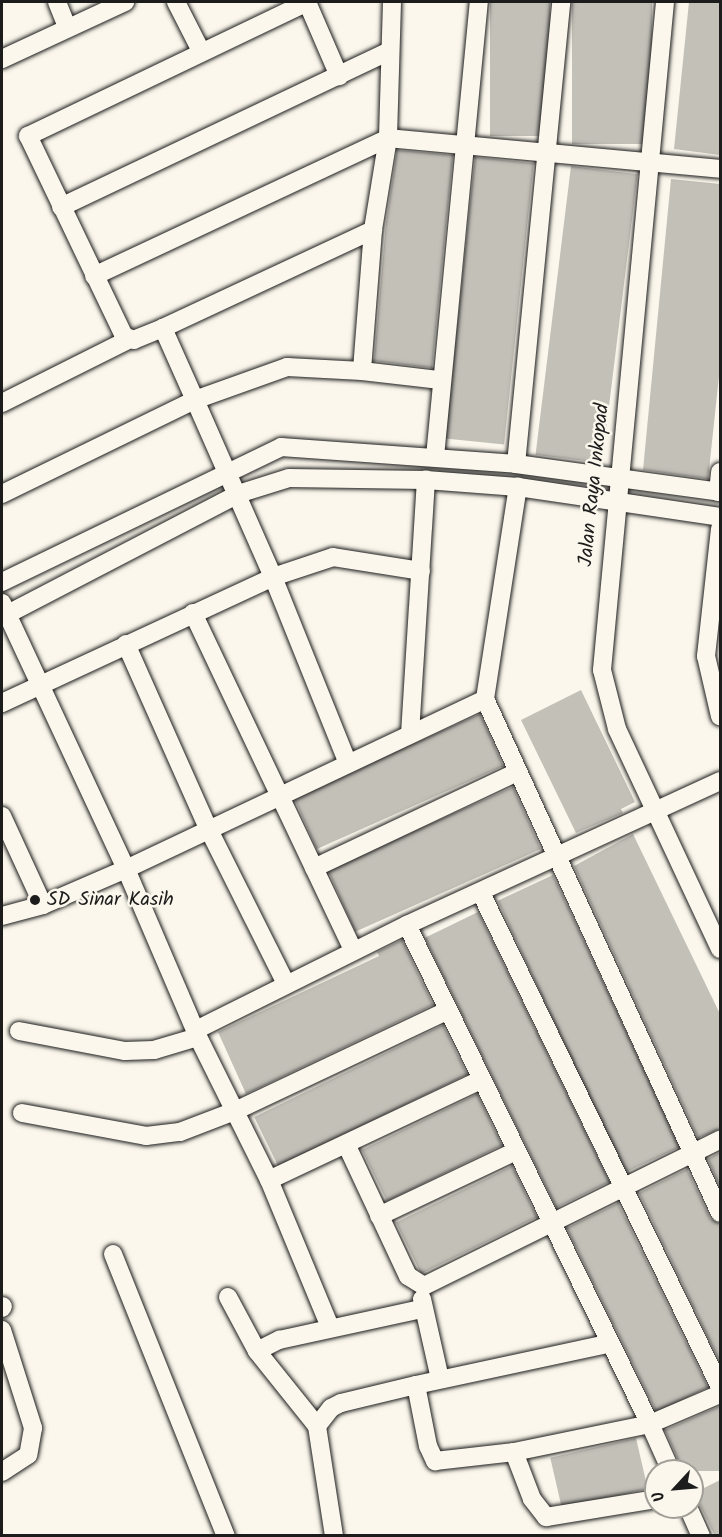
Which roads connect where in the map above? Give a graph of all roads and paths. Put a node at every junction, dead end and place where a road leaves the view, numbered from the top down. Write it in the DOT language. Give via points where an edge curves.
graph roads {
  1 [pos="57,2"];
  2 [pos="125,2"];
  3 [pos="176,2"];
  4 [pos="308,2"];
  5 [pos="392,2"];
  6 [pos="478,2"];
  7 [pos="561,2"];
  8 [pos="665,2"];
  9 [pos="67,27"];
  10 [pos="201,51"];
  11 [pos="390,51"];
  12 [pos="2,59"];
  13 [pos="339,75"];
  14 [pos="388,138"];
  15 [pos="462,145"];
  16 [pos="547,154"];
  17 [pos="647,164"];
  18 [pos="720,169"];
  19 [pos="60,207"];
  20 [pos="373,230"];
  21 [pos="94,276"];
  22 [pos="163,328"];
  23 [pos="128,340"];
  24 [pos="362,371"];
  25 [pos="440,380"];
  26 [pos="195,400"];
  27 [pos="2,403"];
  28 [pos="435,457"];
  29 [pos="516,464"];
  30 [pos="226,470"];
  31 [pos="720,472"];
  32 [pos="426,480"];
  33 [pos="619,481"];
  34 [pos="518,487"];
  35 [pos="719,492"];
  36 [pos="2,494"];
  37 [pos="238,494"];
  38 [pos="616,505"];
  39 [pos="720,517"];
  40 [pos="720,529"];
  41 [pos="420,571"];
  42 [pos="273,576"];
  43 [pos="2,582"];
  44 [pos="3,611"];
  45 [pos="193,613"];
  46 [pos="126,644"];
  47 [pos="40,684"];
  48 [pos="485,699"];
  49 [pos="2,703"];
  50 [pos="720,716"];
  51 [pos="410,734"];
  52 [pos="348,764"];
  53 [pos="515,773"];
  54 [pos="720,781"];
  55 [pos="279,797"];
  56 [pos="657,814"];
  57 [pos="2,816"];
  58 [pos="208,828"];
  59 [pos="556,858"];
  60 [pos="126,868"];
  61 [pos="314,868"];
  62 [pos="481,893"];
  63 [pos="43,905"];
  64 [pos="2,916"];
  65 [pos="407,925"];
  66 [pos="353,950"];
  67 [pos="720,950"];
  68 [pos="285,982"];
  69 [pos="447,1011"];
  70 [pos="19,1032"];
  71 [pos="197,1033"];
  72 [pos="481,1080"];
  73 [pos="235,1112"];
  74 [pos="22,1113"];
  75 [pos="720,1140"];
  76 [pos="346,1146"];
  77 [pos="516,1151"];
  78 [pos="692,1154"];
  79 [pos="269,1180"];
  80 [pos="624,1186"];
  81 [pos="720,1213"];
  82 [pos="379,1216"];
  83 [pos="552,1222"];
  84 [pos="113,1254"];
  85 [pos="424,1286"];
  86 [pos="228,1297"];
  87 [pos="421,1309"];
  88 [pos="330,1327"];
  89 [pos="2,1330"];
  90 [pos="608,1344"];
  91 [pos="257,1351"];
  92 [pos="440,1379"];
  93 [pos="416,1385"];
  94 [pos="720,1388"];
  95 [pos="720,1394"];
  96 [pos="650,1424"];
  97 [pos="317,1426"];
  98 [pos="514,1452"];
  99 [pos="666,1459"];
  100 [pos="2,1472"];
  101 [pos="644,1502"];
  102 [pos="693,1519"];
  103 [pos="226,1536"];
  104 [pos="334,1536"];
  105 [pos="701,1536"];
  1 -- 9 [label="street"];
  2 -- 9 [label="street"];
  3 -- 10 [label="street"];
  4 -- 10 [label="street"];
  4 -- 13 [label="street"];
  5 -- 11 [label="street"];
  6 -- 15 [label="street"];
  7 -- 16 [label="street"];
  8 -- 17 [label="street, Jalan Raya Inkopad"];
  9 -- 12 [label="street"];
  10 -- 19 [label="street" via="28,136"];
  11 -- 13 [label="street"];
  11 -- 14 [label="street"];
  13 -- 19 [label="street"];
  14 -- 15 [label="street"];
  14 -- 20 [label="street"];
  14 -- 21 [label="street"];
  15 -- 16 [label="street"];
  15 -- 25 [label="street"];
  16 -- 17 [label="street"];
  16 -- 29 [label="street"];
  17 -- 18 [label="street"];
  17 -- 33 [label="street, Jalan Raya Inkopad"];
  19 -- 21 [label="street"];
  20 -- 22 [label="street"];
  20 -- 24 [label="street"];
  21 -- 23 [label="street"];
  22 -- 23 [label="street"];
  22 -- 26 [label="street"];
  23 -- 27 [label="street"];
  24 -- 25 [label="street"];
  24 -- 26 [label="street" via="287,367"];
  25 -- 28 [label="street"];
  26 -- 30 [label="street"];
  26 -- 36 [label="street"];
  28 -- 29 [label="street"];
  28 -- 30 [label="street" via="281,447"];
  29 -- 33 [label="street"];
  30 -- 37 [label="street"];
  30 -- 43 [label="street"];
  31 -- 35 [label="street"];
  32 -- 34 [label="street"];
  32 -- 37 [label="street" via="289,478"];
  32 -- 41 [label="street"];
  33 -- 35 [label="street"];
  33 -- 38 [label="street, Jalan Raya Inkopad"];
  34 -- 38 [label="street"];
  34 -- 48 [label="street"];
  37 -- 42 [label="street"];
  37 -- 44 [label="street"];
  38 -- 39 [label="street"];
  38 -- 56 [label="street, Jalan Raya Inkopad" via="602,646 603,690"];
  40 -- 50 [label="street" via="706,656"];
  41 -- 42 [label="street" via="333,557"];
  41 -- 51 [label="street"];
  42 -- 45 [label="street"];
  42 -- 52 [label="street"];
  44 -- 47 [label="street"];
  45 -- 46 [label="street"];
  45 -- 55 [label="street"];
  46 -- 47 [label="street"];
  46 -- 58 [label="street"];
  47 -- 49 [label="street"];
  47 -- 60 [label="street"];
  48 -- 51 [label="street"];
  48 -- 53 [label="street"];
  51 -- 52 [label="street"];
  52 -- 55 [label="street"];
  53 -- 59 [label="street"];
  53 -- 61 [label="street"];
  54 -- 56 [label="street"];
  55 -- 58 [label="street"];
  55 -- 61 [label="street"];
  56 -- 59 [label="street"];
  56 -- 67 [label="street, Jalan Raya Inkopad"];
  57 -- 63 [label="street"];
  58 -- 60 [label="street"];
  58 -- 68 [label="street"];
  59 -- 62 [label="street"];
  59 -- 78 [label="street"];
  60 -- 63 [label="street"];
  60 -- 71 [label="street"];
  61 -- 66 [label="street"];
  62 -- 65 [label="street"];
  62 -- 80 [label="street"];
  63 -- 64 [label="street"];
  65 -- 66 [label="street"];
  65 -- 69 [label="street"];
  66 -- 68 [label="street"];
  68 -- 71 [label="street"];
  69 -- 72 [label="street"];
  69 -- 73 [label="street"];
  70 -- 71 [label="street" via="125,1051 154,1050"];
  71 -- 73 [label="street"];
  72 -- 76 [label="street"];
  72 -- 77 [label="street"];
  73 -- 74 [label="street" via="161,1136"];
  73 -- 79 [label="street"];
  75 -- 78 [label="street"];
  76 -- 79 [label="street"];
  76 -- 82 [label="street"];
  77 -- 82 [label="street"];
  77 -- 83 [label="street"];
  78 -- 80 [label="street"];
  78 -- 81 [label="street"];
  79 -- 88 [label="street"];
  80 -- 83 [label="street"];
  80 -- 94 [label="street"];
  82 -- 85 [label="street" via="408,1276"];
  83 -- 85 [label="street"];
  83 -- 90 [label="street"];
  84 -- 103 [label="street"];
  85 -- 87 [label="street"];
  86 -- 91 [label="street"];
  87 -- 88 [label="street"];
  87 -- 92 [label="street"];
  88 -- 91 [label="street" via="279,1340"];
  89 -- 100 [label="street" via="33,1428 28,1455"];
  90 -- 92 [label="street"];
  90 -- 96 [label="street"];
  91 -- 97 [label="street"];
  92 -- 93 [label="street"];
  93 -- 97 [label="street" via="341,1403 331,1408"];
  93 -- 98 [label="street" via="428,1446 435,1461"];
  95 -- 96 [label="street"];
  96 -- 98 [label="street"];
  96 -- 99 [label="street"];
  97 -- 104 [label="street"];
  98 -- 101 [label="street" via="532,1499 546,1517"];
  102 -- 105 [label="street"];
}
